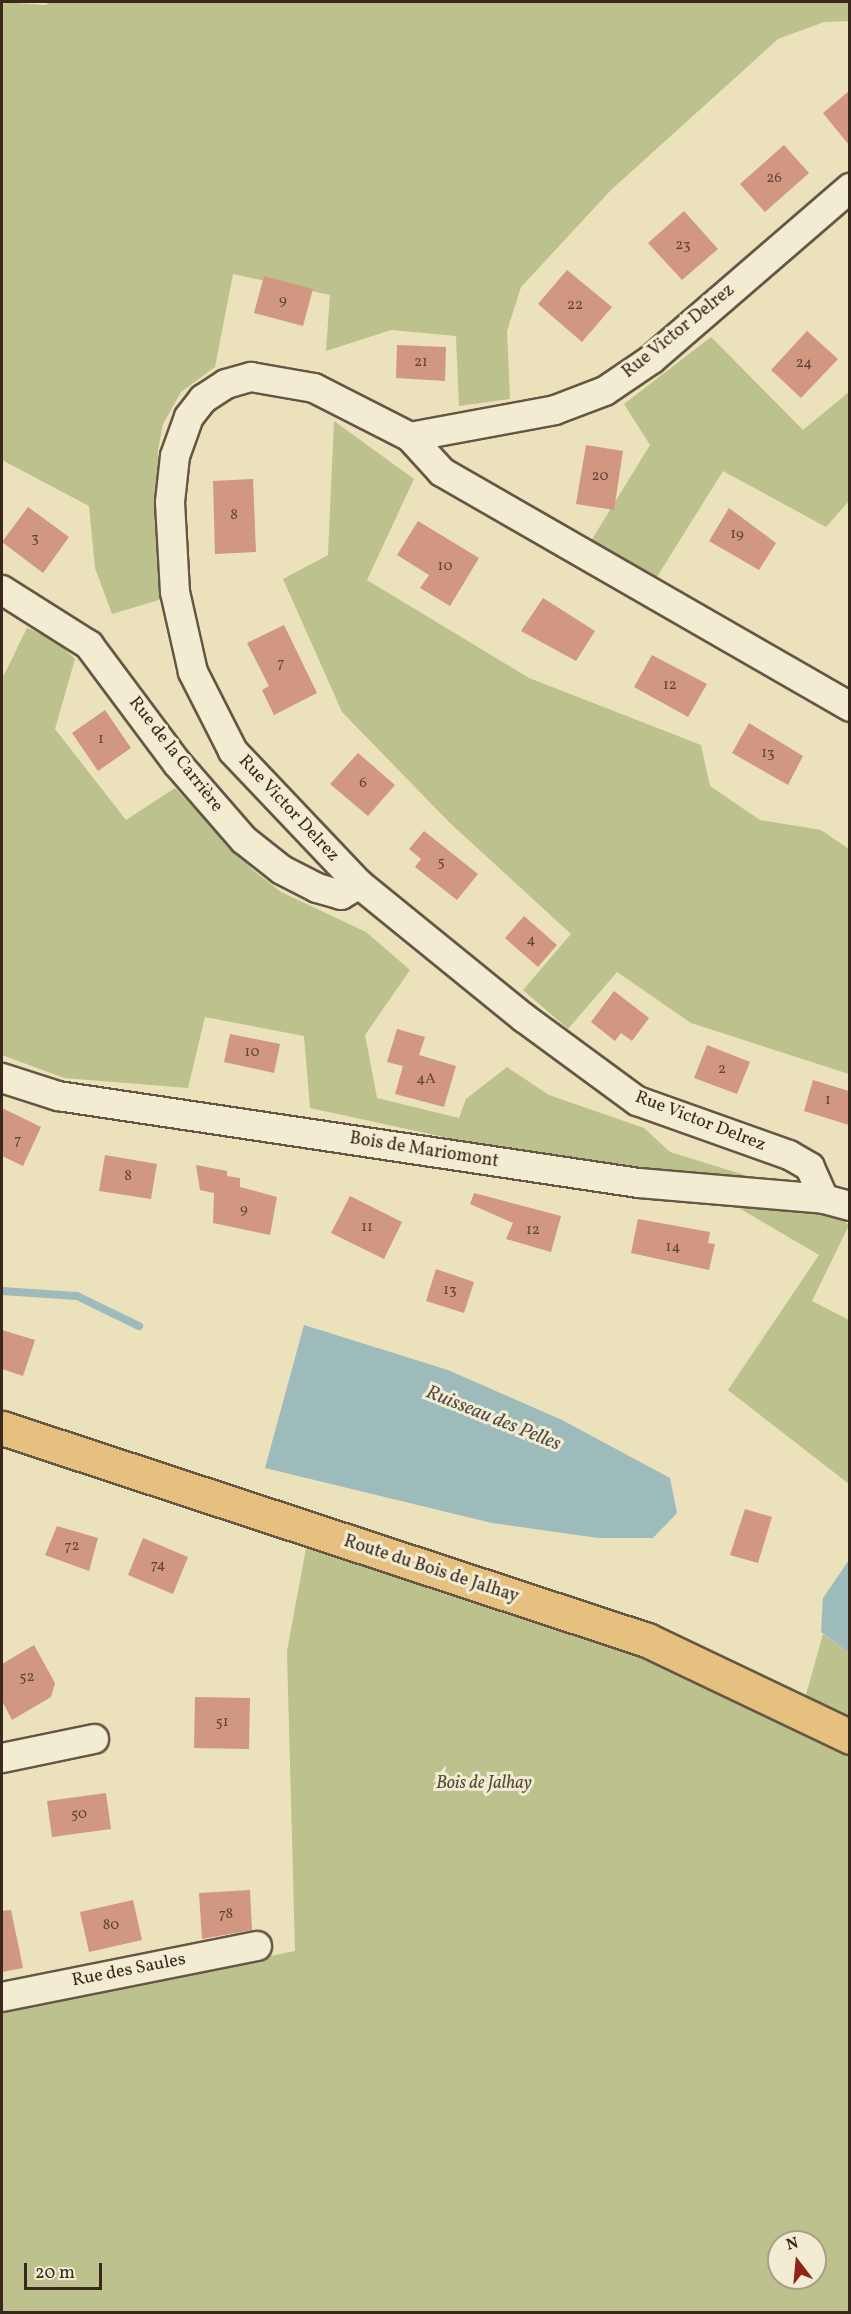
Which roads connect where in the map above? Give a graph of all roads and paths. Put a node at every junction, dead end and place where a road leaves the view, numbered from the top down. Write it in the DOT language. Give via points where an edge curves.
graph roads {
  1 [pos="849,188"];
  2 [pos="410,437"];
  3 [pos="2,590"];
  4 [pos="849,707"];
  5 [pos="359,884"];
  6 [pos="2,1078"];
  7 [pos="837,1203"];
  8 [pos="2,1428"];
  9 [pos="849,1737"];
  10 [pos="94,1738"];
  11 [pos="2,1758"];
  12 [pos="257,1946"];
  13 [pos="2,1997"];
  1 -- 2 [label="street, Rue Victor Delrez" via="652,359 605,391 555,410"];
  2 -- 4 [label="street, Rue Victor Delrez" via="442,472"];
  2 -- 5 [label="street, Rue Victor Delrez" via="314,388 251,377 226,384 202,399 189,417 175,456 171,490 175,592 193,672 233,751"];
  3 -- 5 [label="street, Rue de la Carrière" via="89,645 183,771 244,840 317,888 341,895"];
  5 -- 7 [label="street, Rue Victor Delrez" via="524,1018 637,1101 789,1155 810,1167"];
  6 -- 7 [label="street, Bois de Mariomont" via="58,1096 628,1181"];
  8 -- 9 [label="main road, Route du Bois de Jalhay" via="647,1640"];
  10 -- 11 [label="street"];
  12 -- 13 [label="street, Rue des Saules"];
}
